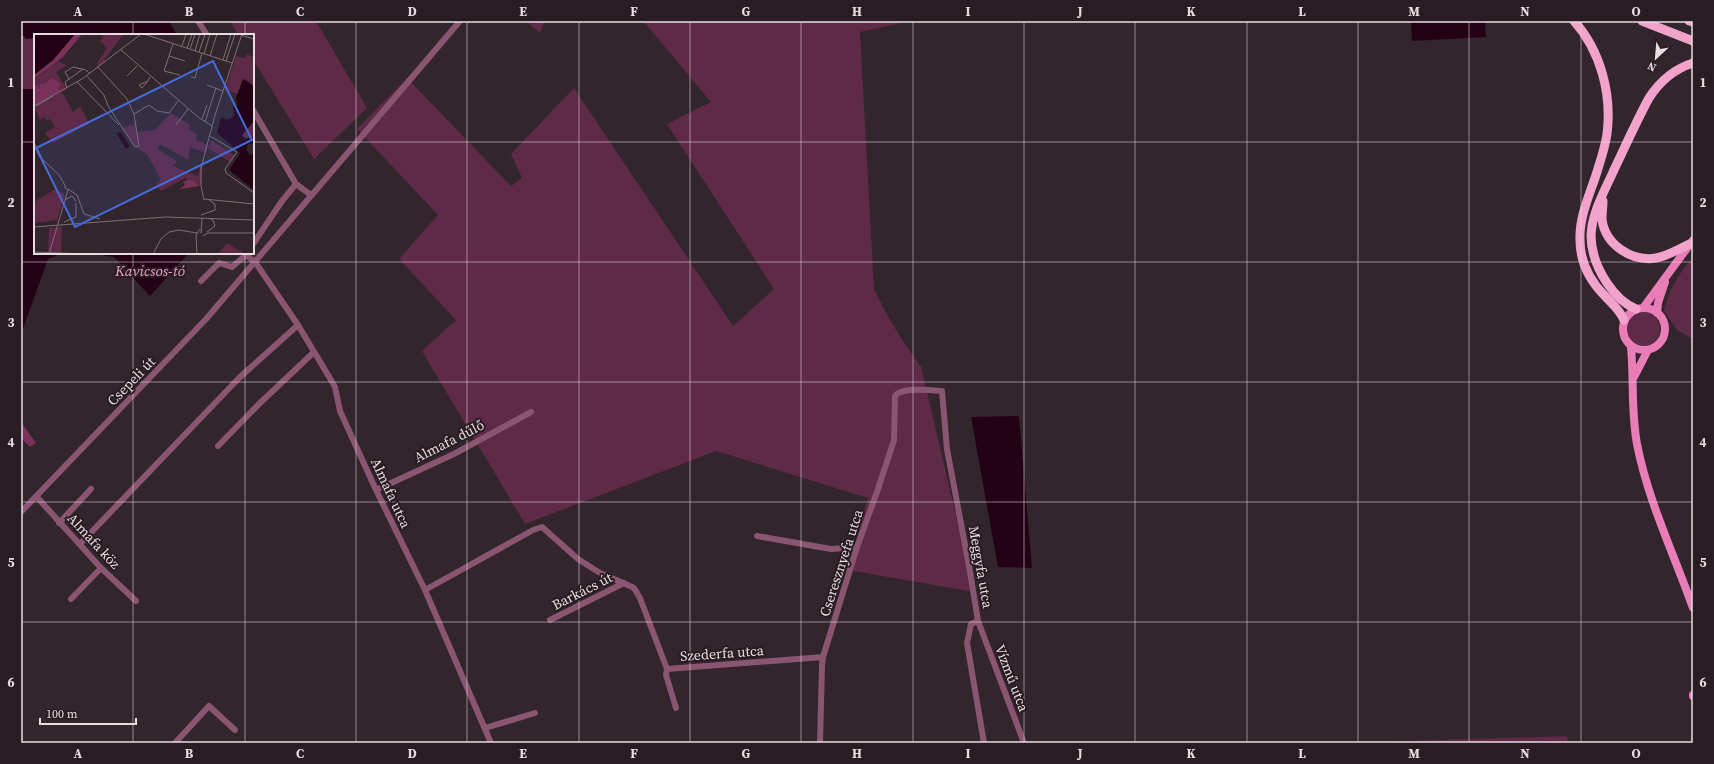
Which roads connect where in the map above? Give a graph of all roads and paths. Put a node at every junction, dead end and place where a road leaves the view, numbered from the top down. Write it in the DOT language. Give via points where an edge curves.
graph roads {
  1 [pos="198,21"];
  2 [pos="460,21"];
  3 [pos="1574,21"];
  4 [pos="1642,21"];
  5 [pos="1689,21"];
  6 [pos="1693,22"];
  7 [pos="206,34"];
  8 [pos="1693,40"];
  9 [pos="1693,63"];
  10 [pos="254,112"];
  11 [pos="296,184"];
  12 [pos="311,195"];
  13 [pos="1603,195"];
  14 [pos="254,242"];
  15 [pos="1692,242"];
  16 [pos="247,254"];
  17 [pos="255,262"];
  18 [pos="1668,276"];
  19 [pos="200,281"];
  20 [pos="1640,308"];
  21 [pos="1657,313"];
  22 [pos="1624,320"];
  23 [pos="298,325"];
  24 [pos="1632,347"];
  25 [pos="1648,350"];
  26 [pos="314,352"];
  27 [pos="1634,378"];
  28 [pos="942,391"];
  29 [pos="531,412"];
  30 [pos="218,446"];
  31 [pos="91,489"];
  32 [pos="376,490"];
  33 [pos="36,496"];
  34 [pos="21,512"];
  35 [pos="59,523"];
  36 [pos="757,536"];
  37 [pos="80,544"];
  38 [pos="857,547"];
  39 [pos="101,568"];
  40 [pos="624,583"];
  41 [pos="425,590"];
  42 [pos="71,599"];
  43 [pos="136,601"];
  44 [pos="1693,608"];
  45 [pos="550,620"];
  46 [pos="978,621"];
  47 [pos="823,657"];
  48 [pos="667,669"];
  49 [pos="676,708"];
  50 [pos="534,713"];
  51 [pos="485,728"];
  52 [pos="235,730"];
  53 [pos="175,743"];
  54 [pos="492,743"];
  55 [pos="820,743"];
  56 [pos="984,743"];
  57 [pos="1024,743"];
  1 -- 7 [label="street"];
  2 -- 12 [label="street, Csepeli út"];
  3 -- 22 [label="highway" via="1589,42 1598,62 1604,81 1608,119 1605,145 1581,224 1582,255 1586,270 1595,284 1617,308"];
  4 -- 8 [label="highway"];
  5 -- 6 [label="highway"];
  9 -- 13 [label="highway" via="1671,73 1656,88 1636,123"];
  10 -- 11 [label="street"];
  11 -- 12 [label="street"];
  11 -- 14 [label="street" via="282,200"];
  12 -- 17 [label="street, Csepeli út"];
  13 -- 15 [label="highway" via="1602,220 1606,231 1615,245 1630,255 1658,258"];
  13 -- 20 [label="highway" via="1592,223 1595,260 1600,273 1617,296 1626,305"];
  15 -- 18 [label="main road"];
  16 -- 17 [label="street, Almafa utca"];
  16 -- 19 [label="street" via="232,267 219,263"];
  17 -- 23 [label="street, Almafa utca"];
  17 -- 33 [label="street, Csepeli út" via="191,336"];
  18 -- 20 [label="main road"];
  18 -- 21 [label="main road"];
  20 -- 21 [label="main road" via="1651,309"];
  20 -- 22 [label="main road" via="1629,313"];
  21 -- 25 [label="main road" via="1664,324 1664,337 1660,343"];
  22 -- 24 [label="main road" via="1623,336"];
  23 -- 26 [label="street, Almafa utca"];
  23 -- 37 [label="street" via="240,377"];
  24 -- 25 [label="main road"];
  24 -- 27 [label="main road"];
  25 -- 27 [label="main road"];
  26 -- 30 [label="street"];
  26 -- 32 [label="street, Almafa utca" via="335,387 340,411"];
  27 -- 44 [label="main road" via="1633,420 1642,467"];
  28 -- 38 [label="street, Cseresznyefa utca" via="905,391 896,394 894,440"];
  28 -- 46 [label="street, Meggyfa utca" via="947,449"];
  29 -- 32 [label="street, Almafa dűlő" via="454,454"];
  31 -- 35 [label="street"];
  32 -- 41 [label="street, Almafa utca"];
  33 -- 34 [label="street, Csepeli út"];
  33 -- 35 [label="street, Almafa köz"];
  35 -- 37 [label="street, Almafa köz"];
  36 -- 38 [label="street" via="831,549"];
  37 -- 39 [label="street, Almafa köz"];
  38 -- 47 [label="street, Cseresznyefa utca"];
  39 -- 42 [label="street"];
  39 -- 43 [label="street, Almafa köz"];
  40 -- 41 [label="street, Szederfa utca" via="589,567 542,527"];
  40 -- 45 [label="street, Barkács út"];
  40 -- 48 [label="street, Szederfa utca" via="634,588 640,598"];
  41 -- 51 [label="street, Almafa utca"];
  46 -- 56 [label="street, Meggyfa utca" via="971,624 967,643"];
  46 -- 57 [label="street, Vízmű utca"];
  47 -- 48 [label="street, Szederfa utca"];
  47 -- 55 [label="street, Cseresznyefa utca"];
  48 -- 49 [label="street" via="666,675"];
  50 -- 51 [label="street"];
  51 -- 54 [label="street, Almafa utca"];
  52 -- 53 [label="street" via="209,706"];
}
